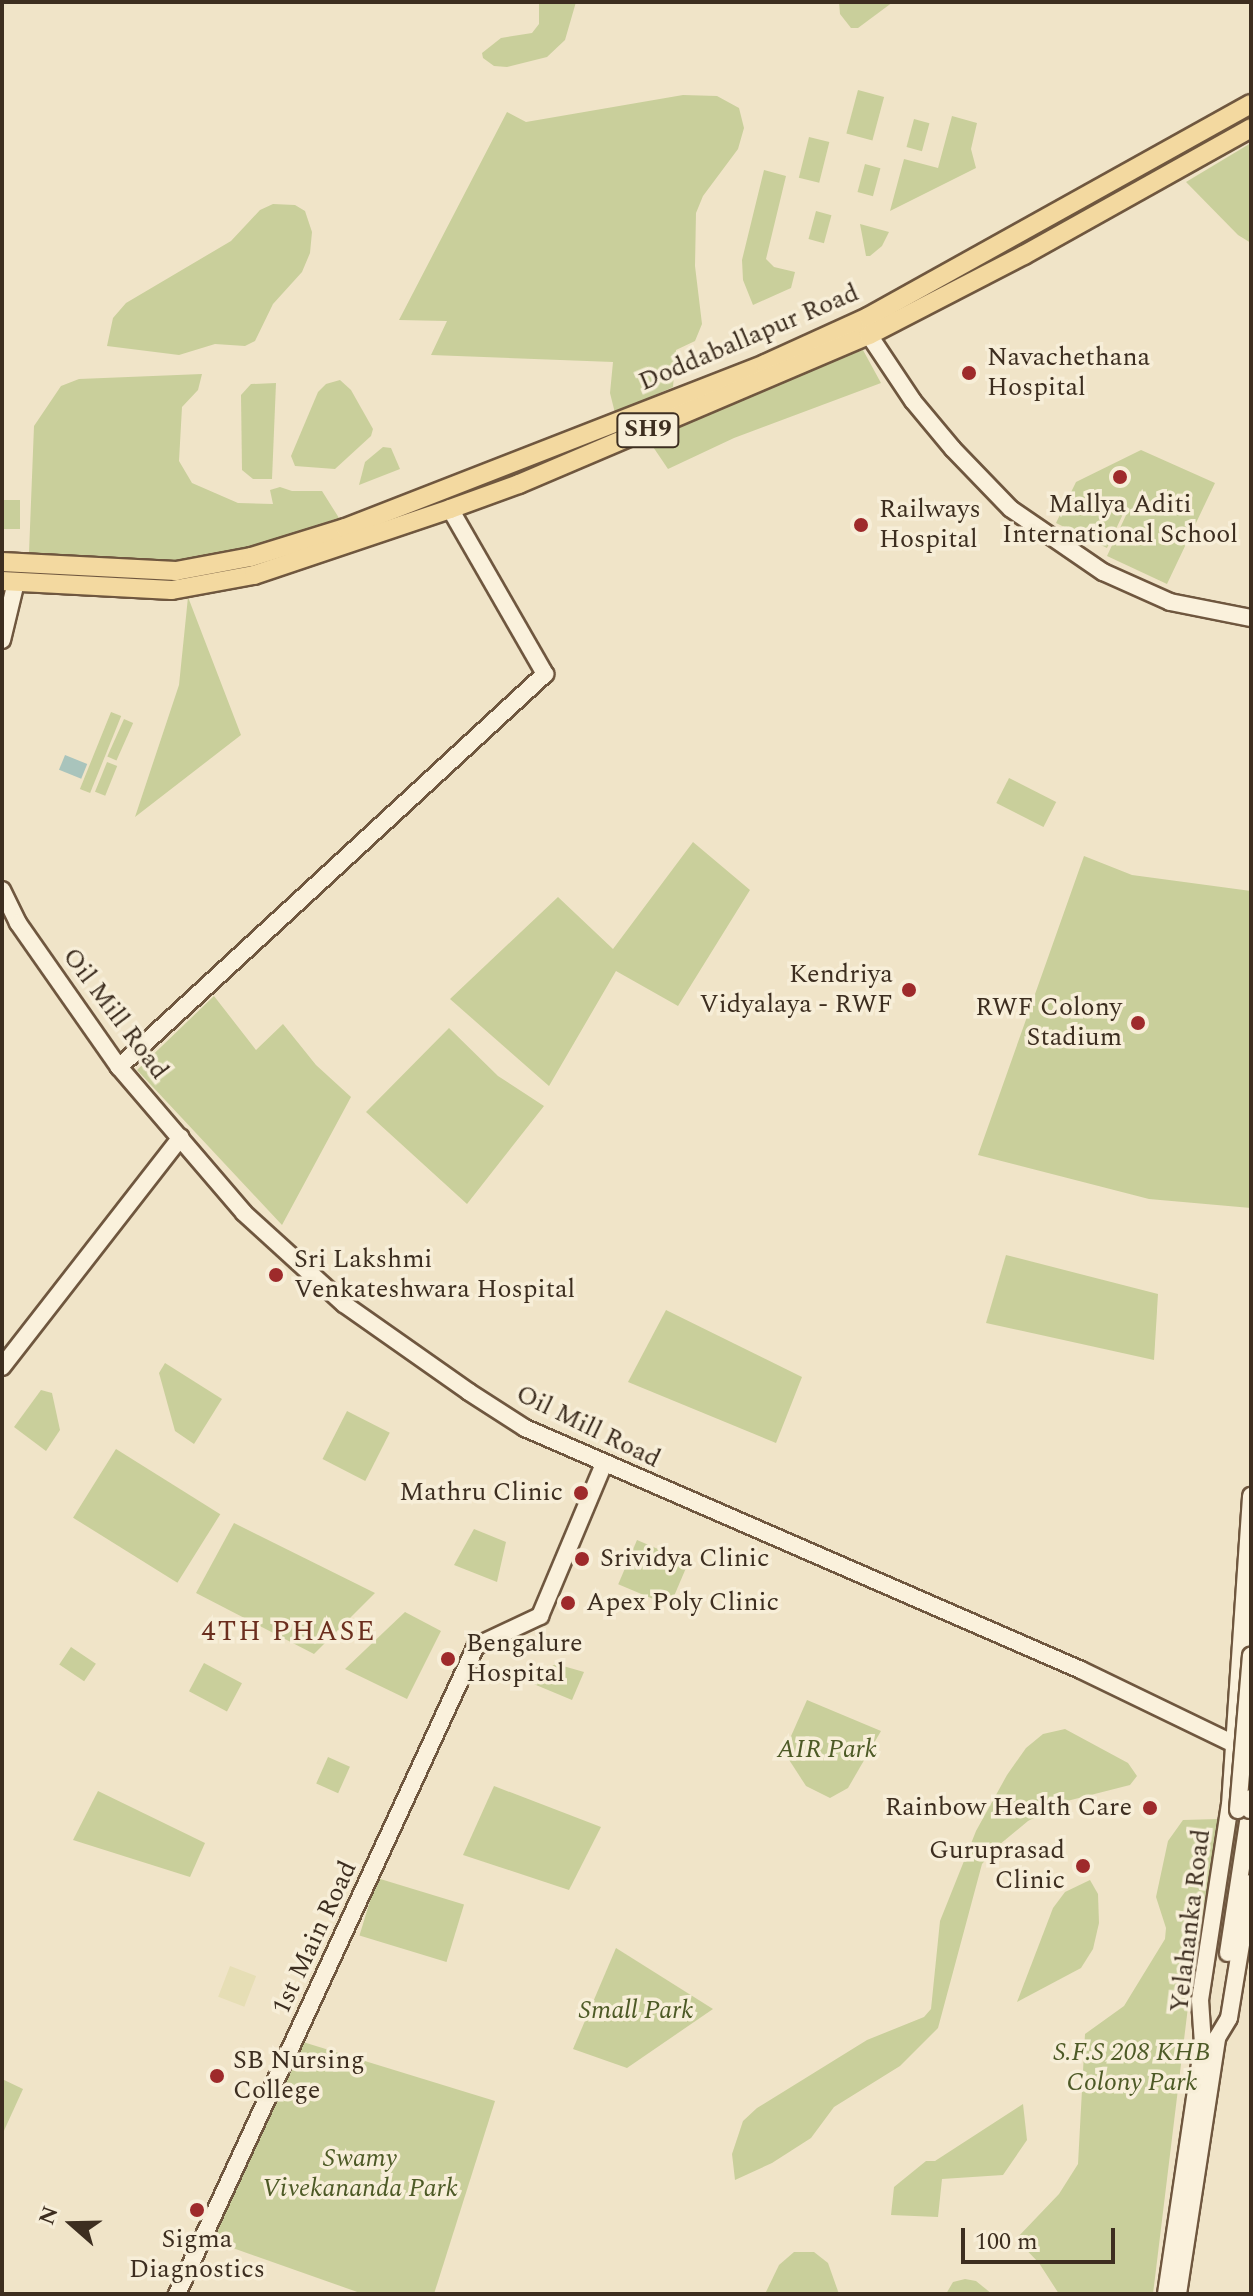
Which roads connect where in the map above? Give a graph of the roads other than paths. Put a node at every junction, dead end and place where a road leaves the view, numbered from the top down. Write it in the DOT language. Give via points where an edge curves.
graph roads {
  1 [pos="1251,104"];
  2 [pos="1251,128"];
  3 [pos="869,335"];
  4 [pos="450,509"];
  5 [pos="354,534"];
  6 [pos="2,562"];
  7 [pos="9,582"];
  8 [pos="1251,618"];
  9 [pos="2,640"];
  10 [pos="2,890"];
  11 [pos="119,1067"];
  12 [pos="181,1137"];
  13 [pos="2,1367"];
  14 [pos="604,1464"];
  15 [pos="1251,1496"];
  16 [pos="1247,1661"];
  17 [pos="1243,1745"];
  18 [pos="1244,1805"];
  19 [pos="1251,1883"];
  20 [pos="1210,2041"];
  21 [pos="177,2294"];
  22 [pos="1166,2294"];
  23 [pos="1178,2294"];
  1 -- 5 [label="main road, Doddaballapur Road / SH9" via="868,317"];
  2 -- 3 [label="main road, Doddaballapur Road / SH9"];
  3 -- 4 [label="main road, Doddaballapur Road / SH9"];
  3 -- 8 [label="main road" via="913,401 1011,509 1103,572 1170,602"];
  4 -- 5 [label="main road, Doddaballapur Road / SH9"];
  4 -- 11 [label="main road" via="545,674"];
  5 -- 6 [label="main road, Doddaballapur Road / SH9" via="176,571"];
  5 -- 7 [label="main road, Doddaballapur Road / SH9" via="254,575 172,590"];
  7 -- 9 [label="main road"];
  10 -- 11 [label="main road, Oil Mill Road" via="18,923"];
  11 -- 12 [label="main road, Oil Mill Road"];
  12 -- 13 [label="main road"];
  12 -- 14 [label="main road, Oil Mill Road" via="244,1213 344,1304 525,1428"];
  14 -- 17 [label="main road, Oil Mill Road"];
  14 -- 21 [label="main road, 1st Main Road" via="540,1616 476,1646"];
  15 -- 16 [label="main road"];
  16 -- 17 [label="main road, Yelahanka Road"];
  16 -- 18 [label="main road, bridge"];
  17 -- 18 [label="main road, Yelahanka Road"];
  18 -- 20 [label="main road"];
  19 -- 20 [label="main road, Yelahanka Road" via="1229,2018"];
  20 -- 22 [label="main road, Yelahanka Road"];
  20 -- 23 [label="main road, Yelahanka Road"];
}
